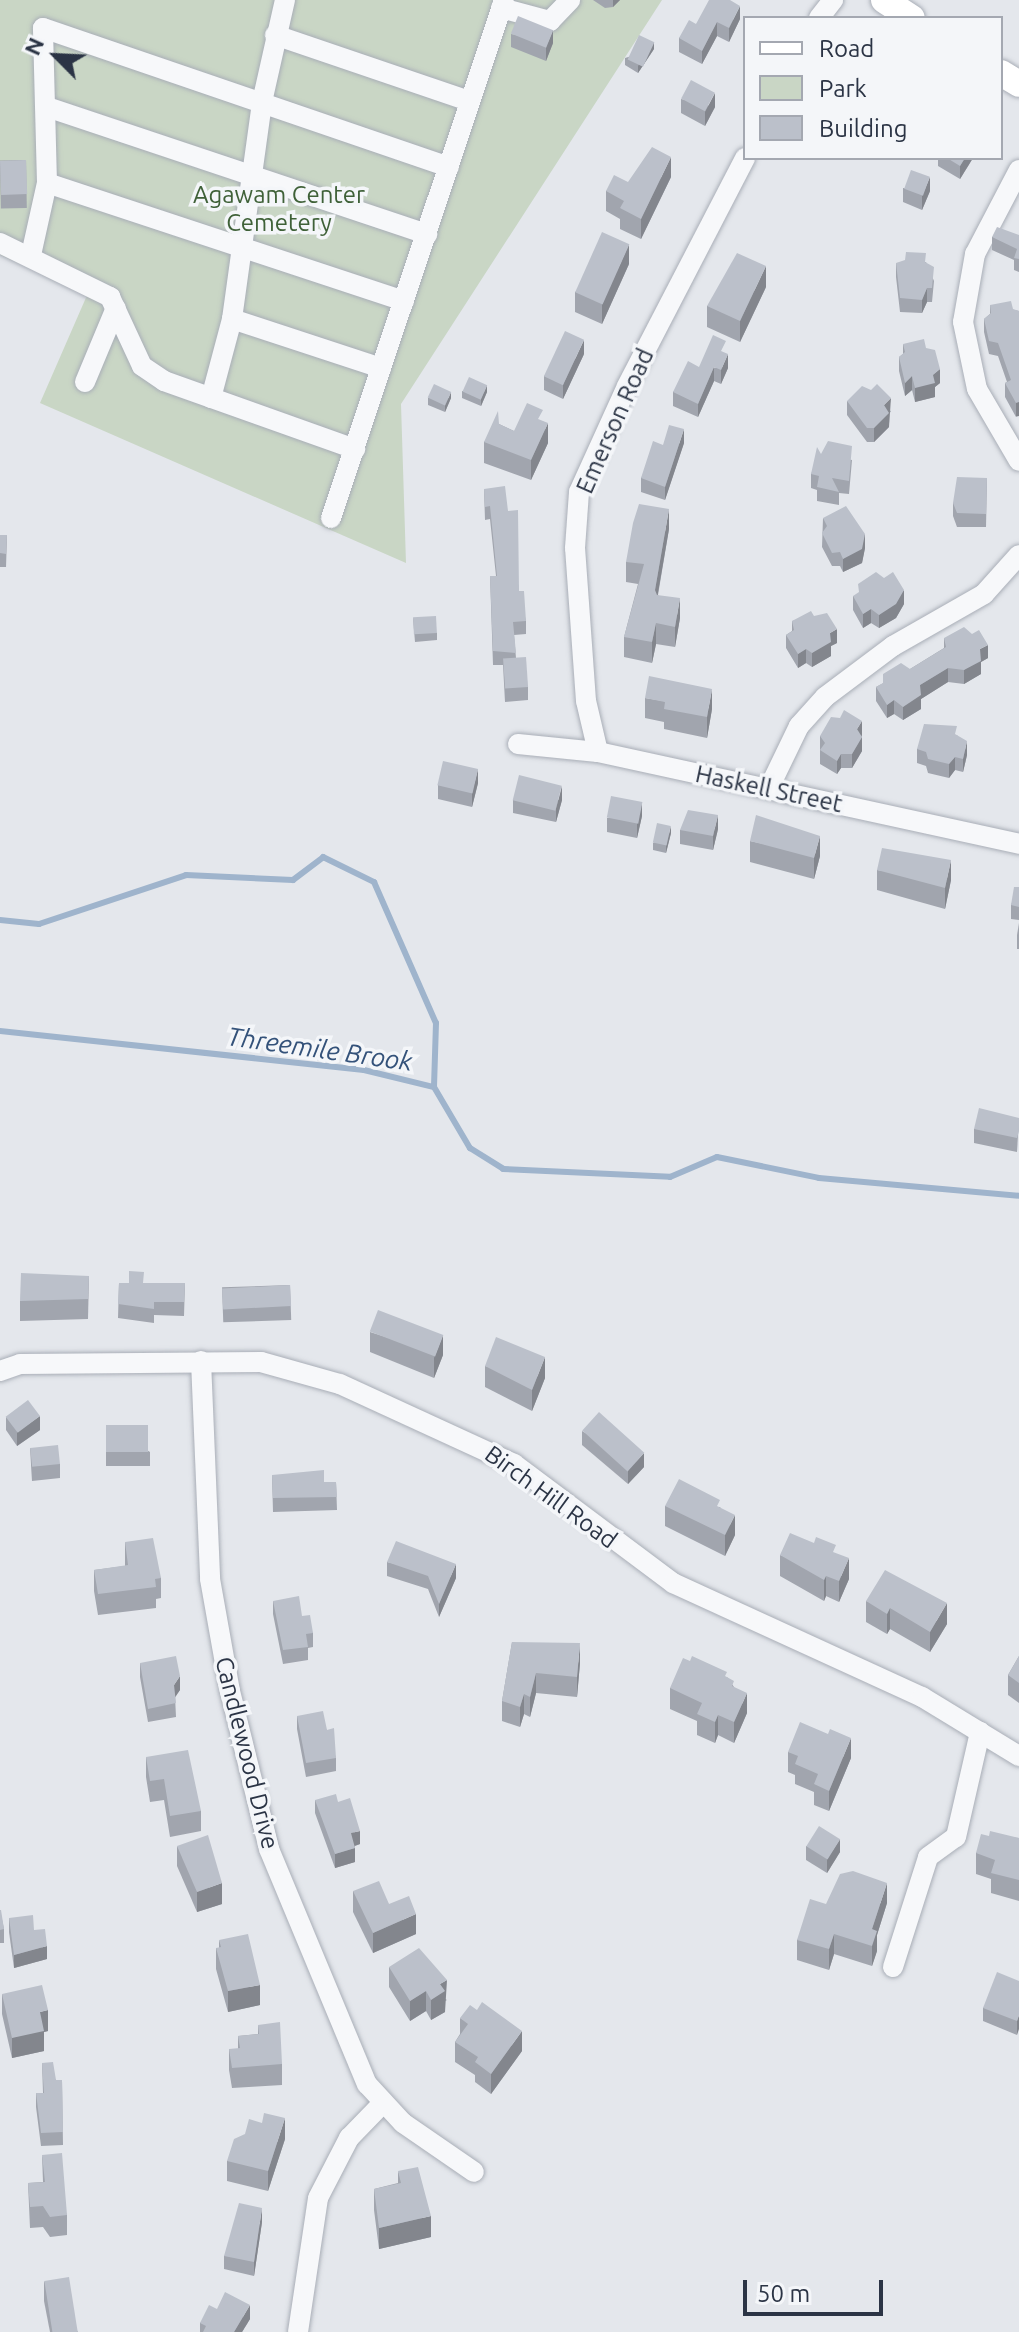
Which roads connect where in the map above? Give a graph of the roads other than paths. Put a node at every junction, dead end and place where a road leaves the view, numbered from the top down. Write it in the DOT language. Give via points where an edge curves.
graph roads {
  1 [pos="285,0"];
  2 [pos="570,0"];
  3 [pos="833,0"];
  4 [pos="884,0"];
  5 [pos="502,4"];
  6 [pos="821,16"];
  7 [pos="909,16"];
  8 [pos="275,35"];
  9 [pos="469,101"];
  10 [pos="262,102"];
  11 [pos="47,107"];
  12 [pos="744,160"];
  13 [pos="449,167"];
  14 [pos="1019,170"];
  15 [pos="255,174"];
  16 [pos="47,183"];
  17 [pos="427,234"];
  18 [pos="0,243"];
  19 [pos="244,247"];
  20 [pos="31,255"];
  21 [pos="404,301"];
  22 [pos="116,308"];
  23 [pos="232,319"];
  24 [pos="381,368"];
  25 [pos="85,382"];
  26 [pos="211,398"];
  27 [pos="355,449"];
  28 [pos="1019,461"];
  29 [pos="331,518"];
  30 [pos="1019,555"];
  31 [pos="518,744"];
  32 [pos="598,752"];
  33 [pos="769,788"];
  34 [pos="1019,844"];
  35 [pos="201,1361"];
  36 [pos="0,1371"];
  37 [pos="980,1732"];
  38 [pos="1019,1756"];
  39 [pos="893,1967"];
  40 [pos="381,2105"];
  41 [pos="474,2172"];
  42 [pos="298,2332"];
  1 -- 8 [label="street"];
  2 -- 5 [label="street" via="550,21"];
  3 -- 6 [label="street"];
  4 -- 7 [label="main road"];
  5 -- 9 [label="street"];
  8 -- 9 [label="street"];
  8 -- 10 [label="street"];
  9 -- 13 [label="street"];
  10 -- 11 [label="street" via="43,28"];
  10 -- 13 [label="street"];
  10 -- 15 [label="street"];
  11 -- 15 [label="street"];
  11 -- 16 [label="street"];
  12 -- 32 [label="street, Emerson Road" via="627,386 579,492 575,548 586,701"];
  13 -- 17 [label="street"];
  14 -- 28 [label="street" via="975,254 963,322 977,389"];
  15 -- 17 [label="street"];
  15 -- 19 [label="street"];
  16 -- 19 [label="street"];
  16 -- 20 [label="street"];
  17 -- 21 [label="street"];
  18 -- 20 [label="street"];
  19 -- 21 [label="street"];
  19 -- 23 [label="street"];
  20 -- 22 [label="street" via="91,284"];
  21 -- 24 [label="street"];
  22 -- 25 [label="street"];
  22 -- 26 [label="street" via="142,366 164,381"];
  23 -- 24 [label="street"];
  23 -- 26 [label="street"];
  24 -- 27 [label="street"];
  26 -- 27 [label="street"];
  27 -- 29 [label="street"];
  30 -- 33 [label="street" via="984,594 893,646 825,697 799,726"];
  31 -- 32 [label="street, Haskell Street"];
  32 -- 33 [label="street, Haskell Street"];
  33 -- 34 [label="street, Haskell Street"];
  35 -- 36 [label="street, Birch Hill Road" via="20,1364"];
  35 -- 37 [label="street, Birch Hill Road" via="295,1368 458,1435 514,1464 673,1583 922,1697"];
  35 -- 40 [label="street, Candlewood Drive" via="210,1579 253,1795 269,1849 354,2060"];
  37 -- 38 [label="street, Birch Hill Road"];
  37 -- 39 [label="street" via="956,1837 928,1857"];
  40 -- 41 [label="street, Candlewood Drive"];
  40 -- 42 [label="street" via="349,2138 318,2198"];
}
